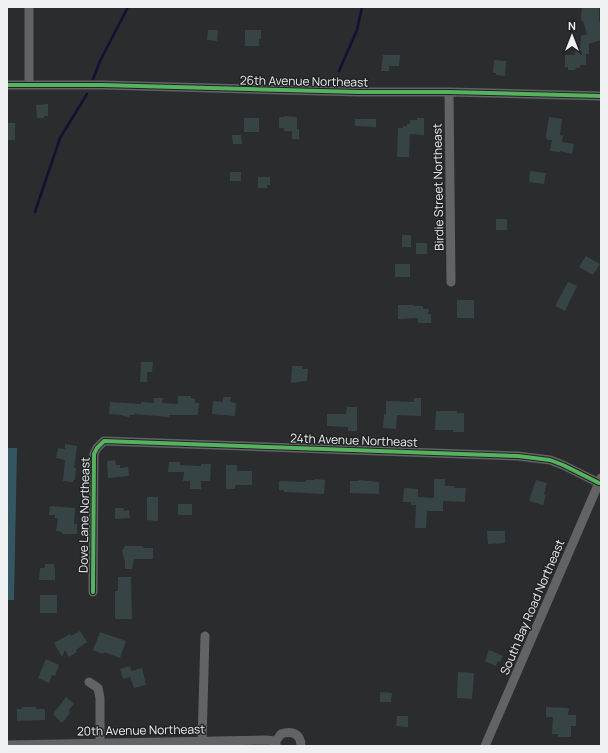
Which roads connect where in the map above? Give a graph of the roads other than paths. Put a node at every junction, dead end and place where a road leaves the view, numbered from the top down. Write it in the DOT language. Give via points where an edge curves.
graph roads {
  1 [pos="29,7"];
  2 [pos="7,85"];
  3 [pos="29,85"];
  4 [pos="449,92"];
  5 [pos="601,96"];
  6 [pos="451,282"];
  7 [pos="104,441"];
  8 [pos="600,480"];
  9 [pos="93,592"];
  10 [pos="205,636"];
  11 [pos="89,682"];
  12 [pos="202,741"];
  13 [pos="276,744"];
  14 [pos="7,745"];
  15 [pos="100,745"];
  16 [pos="301,746"];
  17 [pos="485,746"];
  1 -- 3 [label="street"];
  2 -- 3 [label="street, 26th Avenue Northeast"];
  3 -- 4 [label="street, 26th Avenue Northeast"];
  4 -- 5 [label="street, 26th Avenue Northeast"];
  4 -- 6 [label="street, Birdie Street Northeast"];
  7 -- 8 [label="street, 24th Avenue Northeast" via="518,456 550,460"];
  7 -- 9 [label="street, Dove Lane Northeast" via="94,454"];
  8 -- 17 [label="street, South Bay Road Northeast"];
  10 -- 12 [label="street"];
  11 -- 15 [label="street" via="98,688 100,698"];
  12 -- 13 [label="street, 20th Avenue Northeast" via="266,740"];
  12 -- 15 [label="street, 20th Avenue Northeast"];
  13 -- 16 [label="street, 20th Avenue Northeast" via="281,734 290,732 298,736"];
  14 -- 15 [label="street, 20th Avenue Northeast"];
}
